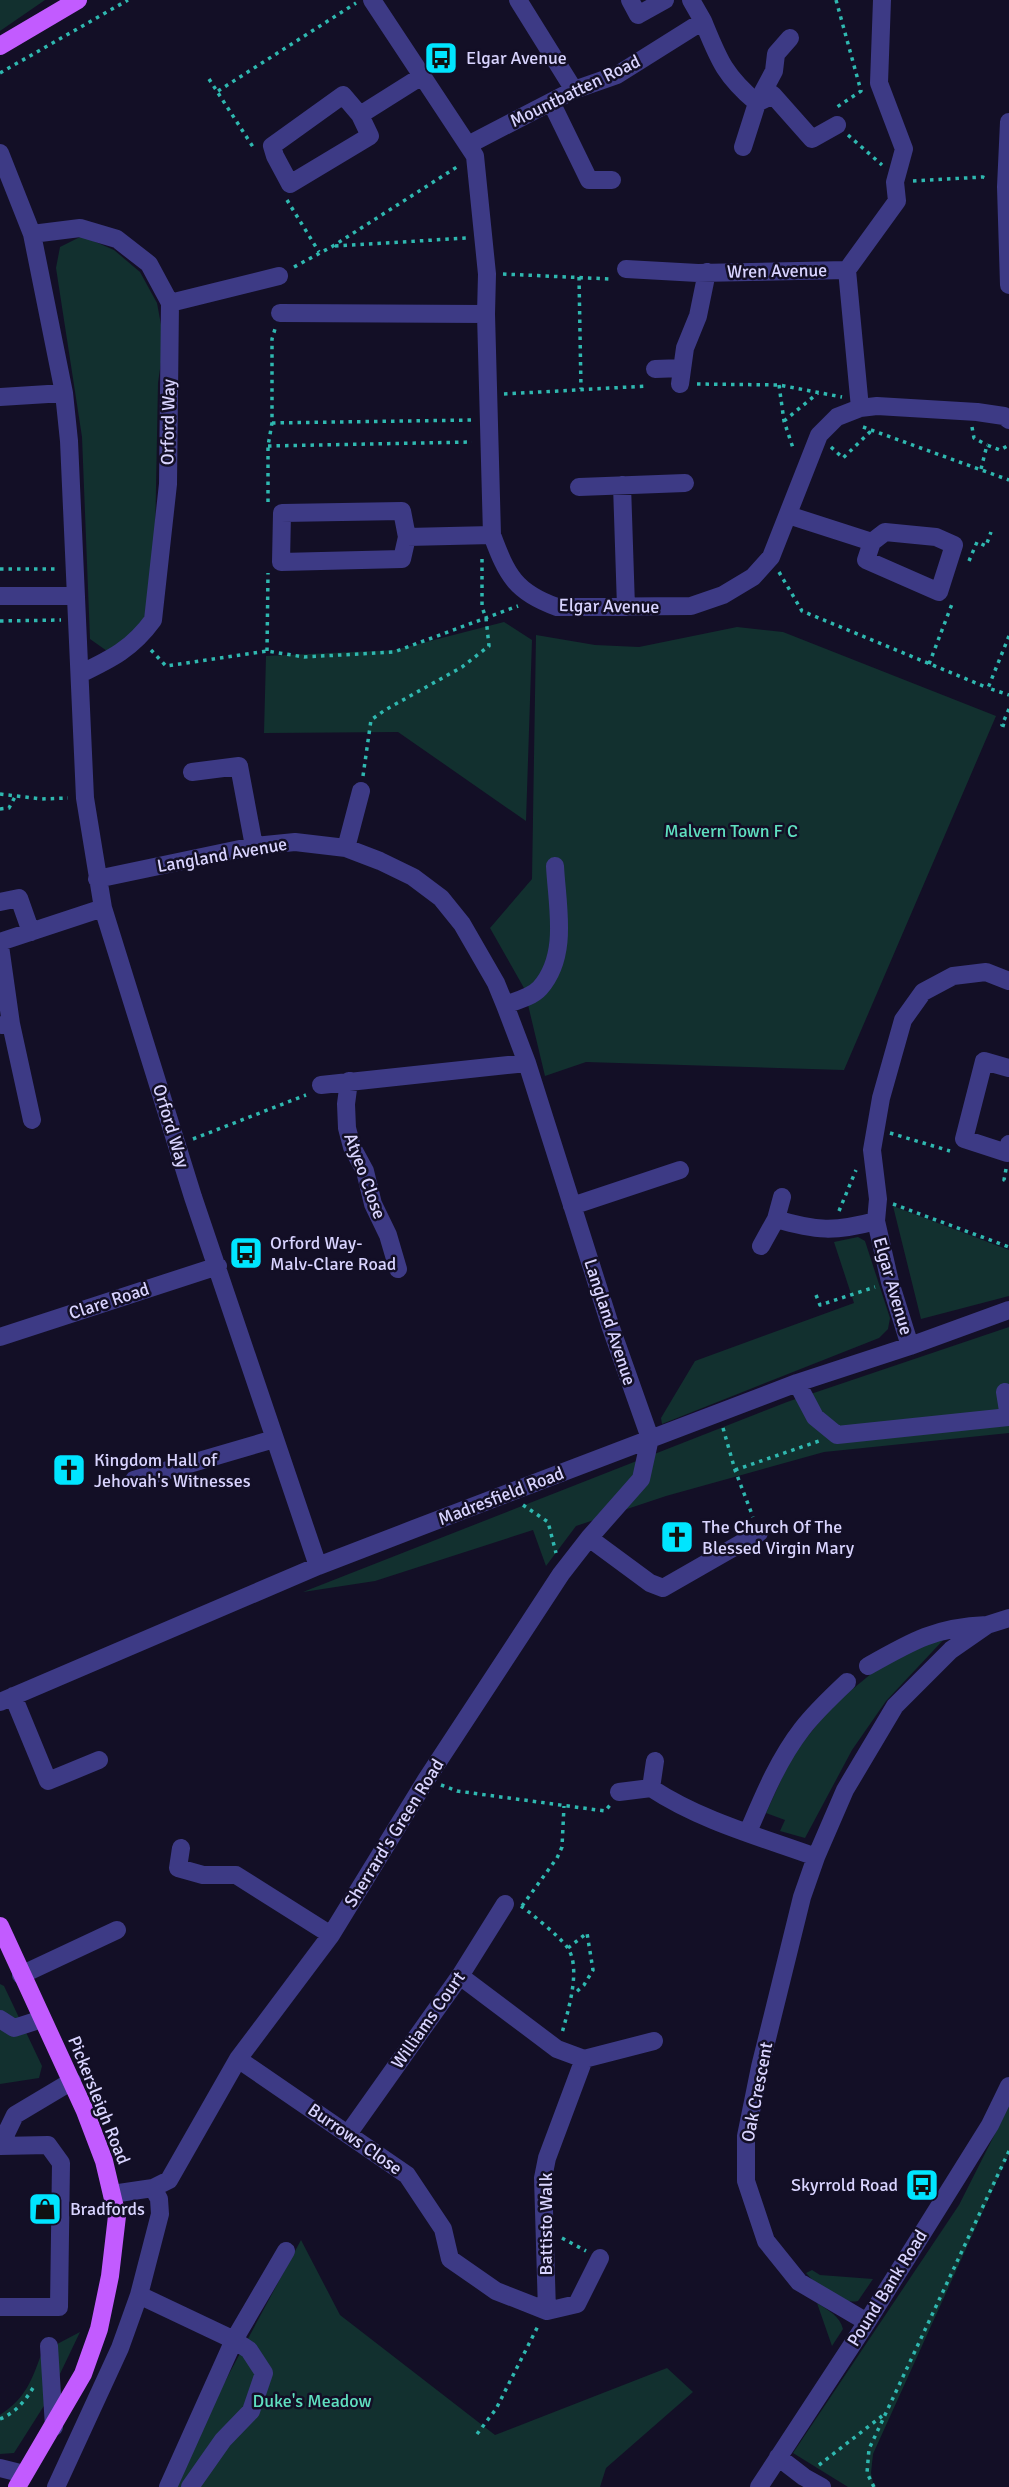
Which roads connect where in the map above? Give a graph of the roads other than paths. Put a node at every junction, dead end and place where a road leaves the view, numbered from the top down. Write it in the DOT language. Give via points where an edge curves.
graph roads {
  1 [pos="78,0"];
  2 [pos="372,0"];
  3 [pos="518,0"];
  4 [pos="630,0"];
  5 [pos="691,0"];
  6 [pos="882,0"];
  7 [pos="661,1"];
  8 [pos="703,21"];
  9 [pos="790,38"];
  10 [pos="0,47"];
  11 [pos="422,76"];
  12 [pos="574,90"];
  13 [pos="551,102"];
  14 [pos="757,103"];
  15 [pos="360,115"];
  16 [pos="1009,122"];
  17 [pos="837,125"];
  18 [pos="743,147"];
  19 [pos="472,150"];
  20 [pos="0,153"];
  21 [pos="612,180"];
  22 [pos="32,234"];
  23 [pos="626,270"];
  24 [pos="848,270"];
  25 [pos="707,272"];
  26 [pos="279,276"];
  27 [pos="1009,285"];
  28 [pos="170,303"];
  29 [pos="280,313"];
  30 [pos="485,314"];
  31 [pos="655,369"];
  32 [pos="64,393"];
  33 [pos="0,397"];
  34 [pos="860,408"];
  35 [pos="1009,420"];
  36 [pos="685,482"];
  37 [pos="622,485"];
  38 [pos="579,486"];
  39 [pos="788,515"];
  40 [pos="487,535"];
  41 [pos="407,537"];
  42 [pos="872,542"];
  43 [pos="0,596"];
  44 [pos="76,596"];
  45 [pos="626,607"];
  46 [pos="80,674"];
  47 [pos="192,772"];
  48 [pos="361,792"];
  49 [pos="254,846"];
  50 [pos="346,848"];
  51 [pos="555,866"];
  52 [pos="97,879"];
  53 [pos="0,902"];
  54 [pos="103,908"];
  55 [pos="31,932"];
  56 [pos="0,944"];
  57 [pos="1009,981"];
  58 [pos="505,1006"];
  59 [pos="6,1024"];
  60 [pos="527,1063"];
  61 [pos="1009,1068"];
  62 [pos="349,1081"];
  63 [pos="321,1086"];
  64 [pos="32,1120"];
  65 [pos="1009,1144"];
  66 [pos="680,1170"];
  67 [pos="782,1197"];
  68 [pos="572,1206"];
  69 [pos="776,1220"];
  70 [pos="876,1221"];
  71 [pos="761,1246"];
  72 [pos="218,1266"];
  73 [pos="398,1269"];
  74 [pos="1009,1310"];
  75 [pos="0,1337"];
  76 [pos="910,1346"];
  77 [pos="797,1383"];
  78 [pos="1005,1392"];
  79 [pos="1009,1417"];
  80 [pos="650,1438"];
  81 [pos="274,1439"];
  82 [pos="134,1480"];
  83 [pos="759,1534"];
  84 [pos="589,1538"];
  85 [pos="318,1566"];
  86 [pos="1009,1618"];
  87 [pos="987,1625"];
  88 [pos="868,1666"];
  89 [pos="848,1682"];
  90 [pos="6,1699"];
  91 [pos="99,1760"];
  92 [pos="655,1761"];
  93 [pos="651,1788"];
  94 [pos="619,1793"];
  95 [pos="748,1832"];
  96 [pos="181,1848"];
  97 [pos="816,1857"];
  98 [pos="514,1905"];
  99 [pos="0,1926"];
  100 [pos="117,1930"];
  101 [pos="331,1935"];
  102 [pos="21,1975"];
  103 [pos="460,1976"];
  104 [pos="0,2019"];
  105 [pos="42,2019"];
  106 [pos="654,2041"];
  107 [pos="238,2059"];
  108 [pos="584,2059"];
  109 [pos="72,2081"];
  110 [pos="1009,2086"];
  111 [pos="348,2134"];
  112 [pos="0,2146"];
  113 [pos="153,2188"];
  114 [pos="112,2194"];
  115 [pos="286,2251"];
  116 [pos="600,2258"];
  117 [pos="139,2294"];
  118 [pos="0,2307"];
  119 [pos="547,2311"];
  120 [pos="867,2322"];
  121 [pos="234,2340"];
  122 [pos="49,2346"];
  123 [pos="54,2427"];
  124 [pos="778,2457"];
  125 [pos="0,2468"];
  126 [pos="20,2481"];
  127 [pos="56,2487"];
  128 [pos="169,2487"];
  129 [pos="190,2487"];
  130 [pos="759,2487"];
  131 [pos="822,2487"];
  1 -- 10 [label="main road"];
  2 -- 11 [label="street, Elgar Avenue"];
  3 -- 12 [label="street"];
  4 -- 7 [label="street" via="638,15"];
  5 -- 8 [label="street"];
  6 -- 24 [label="street" via="879,83 904,149 895,182 897,201"];
  8 -- 12 [label="street, Mountbatten Road" via="617,75"];
  8 -- 14 [label="street" via="722,66"];
  9 -- 14 [label="street" via="776,54 774,71"];
  11 -- 15 [label="street"];
  11 -- 19 [label="street, Elgar Avenue"];
  12 -- 13 [label="street, Mountbatten Road"];
  13 -- 19 [label="street, Mountbatten Road"];
  13 -- 21 [label="street" via="589,180"];
  14 -- 17 [label="street" via="773,95 812,139"];
  14 -- 18 [label="street"];
  15 -- 15 [label="street" via="343,95 272,146 290,184 370,136"];
  16 -- 27 [label="street"];
  19 -- 30 [label="street, Elgar Avenue" via="487,274"];
  20 -- 22 [label="street, Orford Way"];
  22 -- 28 [label="street, Orford Way" via="80,228 117,239 149,264"];
  22 -- 32 [label="street, Orford Way"];
  23 -- 25 [label="street, Wren Avenue"];
  24 -- 25 [label="street, Wren Avenue"];
  24 -- 34 [label="street"];
  25 -- 31 [label="street, Wren Avenue" via="681,376"];
  26 -- 28 [label="street"];
  28 -- 46 [label="street, Orford Way" via="168,484 153,620 120,654"];
  29 -- 30 [label="street"];
  30 -- 40 [label="street, Elgar Avenue"];
  32 -- 33 [label="street"];
  32 -- 44 [label="street, Orford Way"];
  34 -- 35 [label="street, Elgar Avenue" via="976,412"];
  34 -- 39 [label="street, Elgar Avenue" via="837,417 817,440"];
  36 -- 37 [label="street"];
  37 -- 38 [label="street"];
  37 -- 45 [label="street"];
  39 -- 42 [label="street"];
  39 -- 45 [label="street, Elgar Avenue" via="771,558 753,577 723,595 691,606"];
  40 -- 41 [label="street"];
  40 -- 45 [label="street, Elgar Avenue" via="504,569 536,600 557,607"];
  41 -- 41 [label="street" via="402,511 282,513 281,562 402,559"];
  42 -- 42 [label="street" via="866,560 939,592 954,545 936,537 885,531"];
  43 -- 44 [label="street"];
  44 -- 46 [label="street, Orford Way"];
  46 -- 52 [label="street, Orford Way" via="85,798"];
  47 -- 49 [label="street" via="239,766"];
  48 -- 50 [label="street"];
  49 -- 50 [label="street, Langland Avenue" via="295,842"];
  49 -- 52 [label="street, Langland Avenue"];
  50 -- 58 [label="street, Langland Avenue" via="413,877 442,898 462,924"];
  51 -- 58 [label="street" via="559,943 555,962 541,988"];
  52 -- 54 [label="street, Orford Way"];
  53 -- 55 [label="street" via="19,898"];
  54 -- 55 [label="street"];
  54 -- 72 [label="street, Orford Way"];
  55 -- 56 [label="street"];
  56 -- 59 [label="street"];
  57 -- 70 [label="street, Elgar Avenue" via="986,972 953,975 923,992 903,1020 875,1129"];
  58 -- 60 [label="street, Langland Avenue"];
  59 -- 64 [label="street"];
  60 -- 62 [label="street"];
  60 -- 68 [label="street, Langland Avenue"];
  61 -- 65 [label="street" via="984,1061 964,1139 1007,1153"];
  62 -- 63 [label="street"];
  62 -- 73 [label="street, Atyeo Close" via="347,1128"];
  66 -- 68 [label="street"];
  67 -- 69 [label="street"];
  68 -- 80 [label="street, Langland Avenue"];
  69 -- 70 [label="street" via="834,1230"];
  69 -- 71 [label="street"];
  70 -- 76 [label="street, Elgar Avenue"];
  72 -- 75 [label="street, Clare Road"];
  72 -- 81 [label="street, Orford Way"];
  74 -- 76 [label="street, Madresfield Road"];
  76 -- 77 [label="street, Madresfield Road"];
  77 -- 79 [label="street" via="815,1417 837,1435"];
  77 -- 80 [label="street, Madresfield Road"];
  78 -- 79 [label="street"];
  80 -- 84 [label="street, Sherrard's Green Road" via="642,1479"];
  80 -- 85 [label="street, Madresfield Road"];
  81 -- 82 [label="street"];
  81 -- 85 [label="street, Orford Way"];
  83 -- 84 [label="street" via="663,1588"];
  84 -- 101 [label="street, Sherrard's Green Road" via="426,1780"];
  85 -- 90 [label="street, Madresfield Road"];
  86 -- 87 [label="street, Oak Crescent"];
  87 -- 88 [label="street, Oak Crescent" via="941,1630"];
  87 -- 97 [label="street, Oak Crescent" via="951,1650 895,1706 845,1790"];
  89 -- 95 [label="street" via="800,1732 779,1764"];
  90 -- 91 [label="street" via="48,1781"];
  92 -- 93 [label="street"];
  93 -- 94 [label="street"];
  93 -- 95 [label="street" via="704,1816"];
  95 -- 97 [label="street"];
  96 -- 101 [label="street" via="178,1868 203,1875 236,1875"];
  97 -- 120 [label="street, Oak Crescent" via="760,2067 746,2136 747,2181 766,2241 799,2282"];
  98 -- 103 [label="street, Williams Court"];
  99 -- 102 [label="main road, Pickersleigh Road"];
  100 -- 102 [label="street"];
  101 -- 107 [label="street, Sherrard's Green Road"];
  102 -- 105 [label="main road, Pickersleigh Road"];
  103 -- 108 [label="street" via="557,2049"];
  103 -- 111 [label="street, Williams Court"];
  104 -- 105 [label="street" via="13,2028"];
  105 -- 109 [label="main road, Pickersleigh Road"];
  106 -- 108 [label="street"];
  107 -- 111 [label="street, Burrows Close"];
  107 -- 113 [label="street, Sherrard's Green Road" via="179,2166 169,2180"];
  108 -- 119 [label="street, Battisto Walk" via="543,2178"];
  109 -- 112 [label="street" via="15,2115"];
  109 -- 114 [label="main road, Pickersleigh Road"];
  110 -- 120 [label="street, Pound Bank Road" via="990,2125"];
  111 -- 119 [label="street, Burrows Close" via="407,2175 443,2229 450,2259 496,2291"];
  112 -- 118 [label="street" via="48,2145 61,2163 59,2307"];
  113 -- 114 [label="street"];
  113 -- 117 [label="street" via="160,2214"];
  114 -- 123 [label="main road, Pickersleigh Road" via="117,2216 115,2241 100,2329 83,2374"];
  115 -- 121 [label="street"];
  116 -- 119 [label="street" via="577,2304"];
  117 -- 121 [label="street"];
  117 -- 127 [label="street" via="120,2348"];
  120 -- 124 [label="street, Pound Bank Road"];
  121 -- 128 [label="street"];
  121 -- 129 [label="street" via="249,2350 264,2373 251,2411 223,2440"];
  122 -- 123 [label="street"];
  123 -- 126 [label="main road, Pickersleigh Road"];
  124 -- 130 [label="street, Pound Bank Road"];
  124 -- 131 [label="street"];
  125 -- 126 [label="street"];
}
